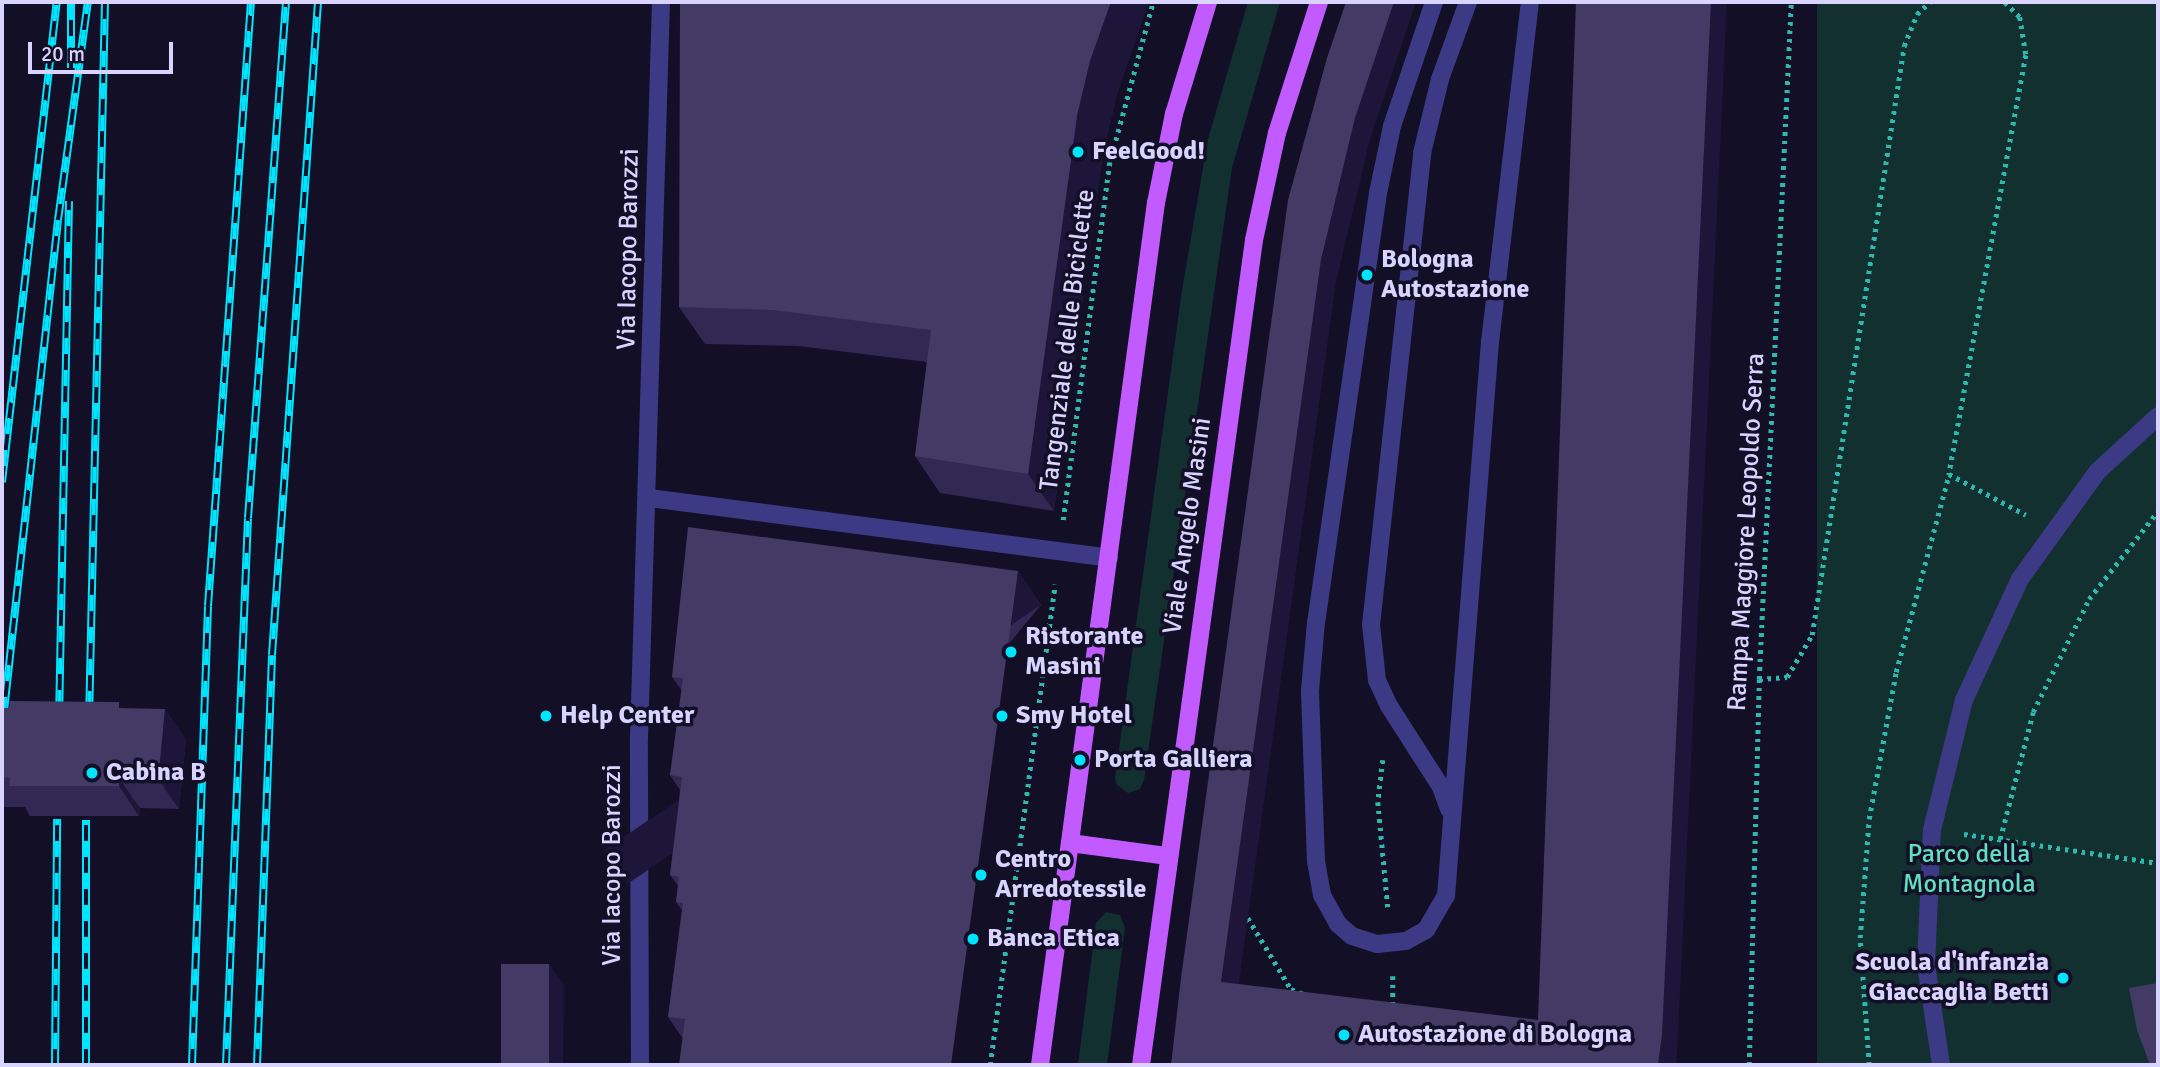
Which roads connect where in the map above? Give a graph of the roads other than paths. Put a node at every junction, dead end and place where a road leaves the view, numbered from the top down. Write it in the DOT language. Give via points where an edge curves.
graph roads {
  1 [pos="661,2"];
  2 [pos="1208,2"];
  3 [pos="1320,2"];
  4 [pos="1434,2"];
  5 [pos="1468,2"];
  6 [pos="1530,2"];
  7 [pos="2158,416"];
  8 [pos="649,498"];
  9 [pos="1109,558"];
  10 [pos="1452,819"];
  11 [pos="1070,843"];
  12 [pos="1168,856"];
  13 [pos="640,1065"];
  14 [pos="1040,1065"];
  15 [pos="1141,1065"];
  16 [pos="1941,1065"];
  1 -- 8 [label="street, Via Iacopo Barozzi"];
  2 -- 9 [label="main road" via="1174,114 1158,192"];
  3 -- 12 [label="main road, Viale Angelo Masini" via="1277,133 1254,240"];
  4 -- 10 [label="street" via="1392,126 1378,193 1310,691 1316,861 1322,895 1338,924 1352,936 1392,944 1426,930 1441,908"];
  5 -- 10 [label="street" via="1440,79 1422,153 1371,625 1377,680 1441,787"];
  6 -- 10 [label="street" via="1490,342"];
  7 -- 16 [label="street" via="2098,471 2020,579 1964,700 1932,830 1926,965"];
  8 -- 9 [label="street"];
  8 -- 13 [label="street, Via Iacopo Barozzi" via="639,737"];
  9 -- 11 [label="main road"];
  11 -- 12 [label="main road"];
  11 -- 14 [label="main road"];
  12 -- 15 [label="main road, Viale Angelo Masini"];
}
